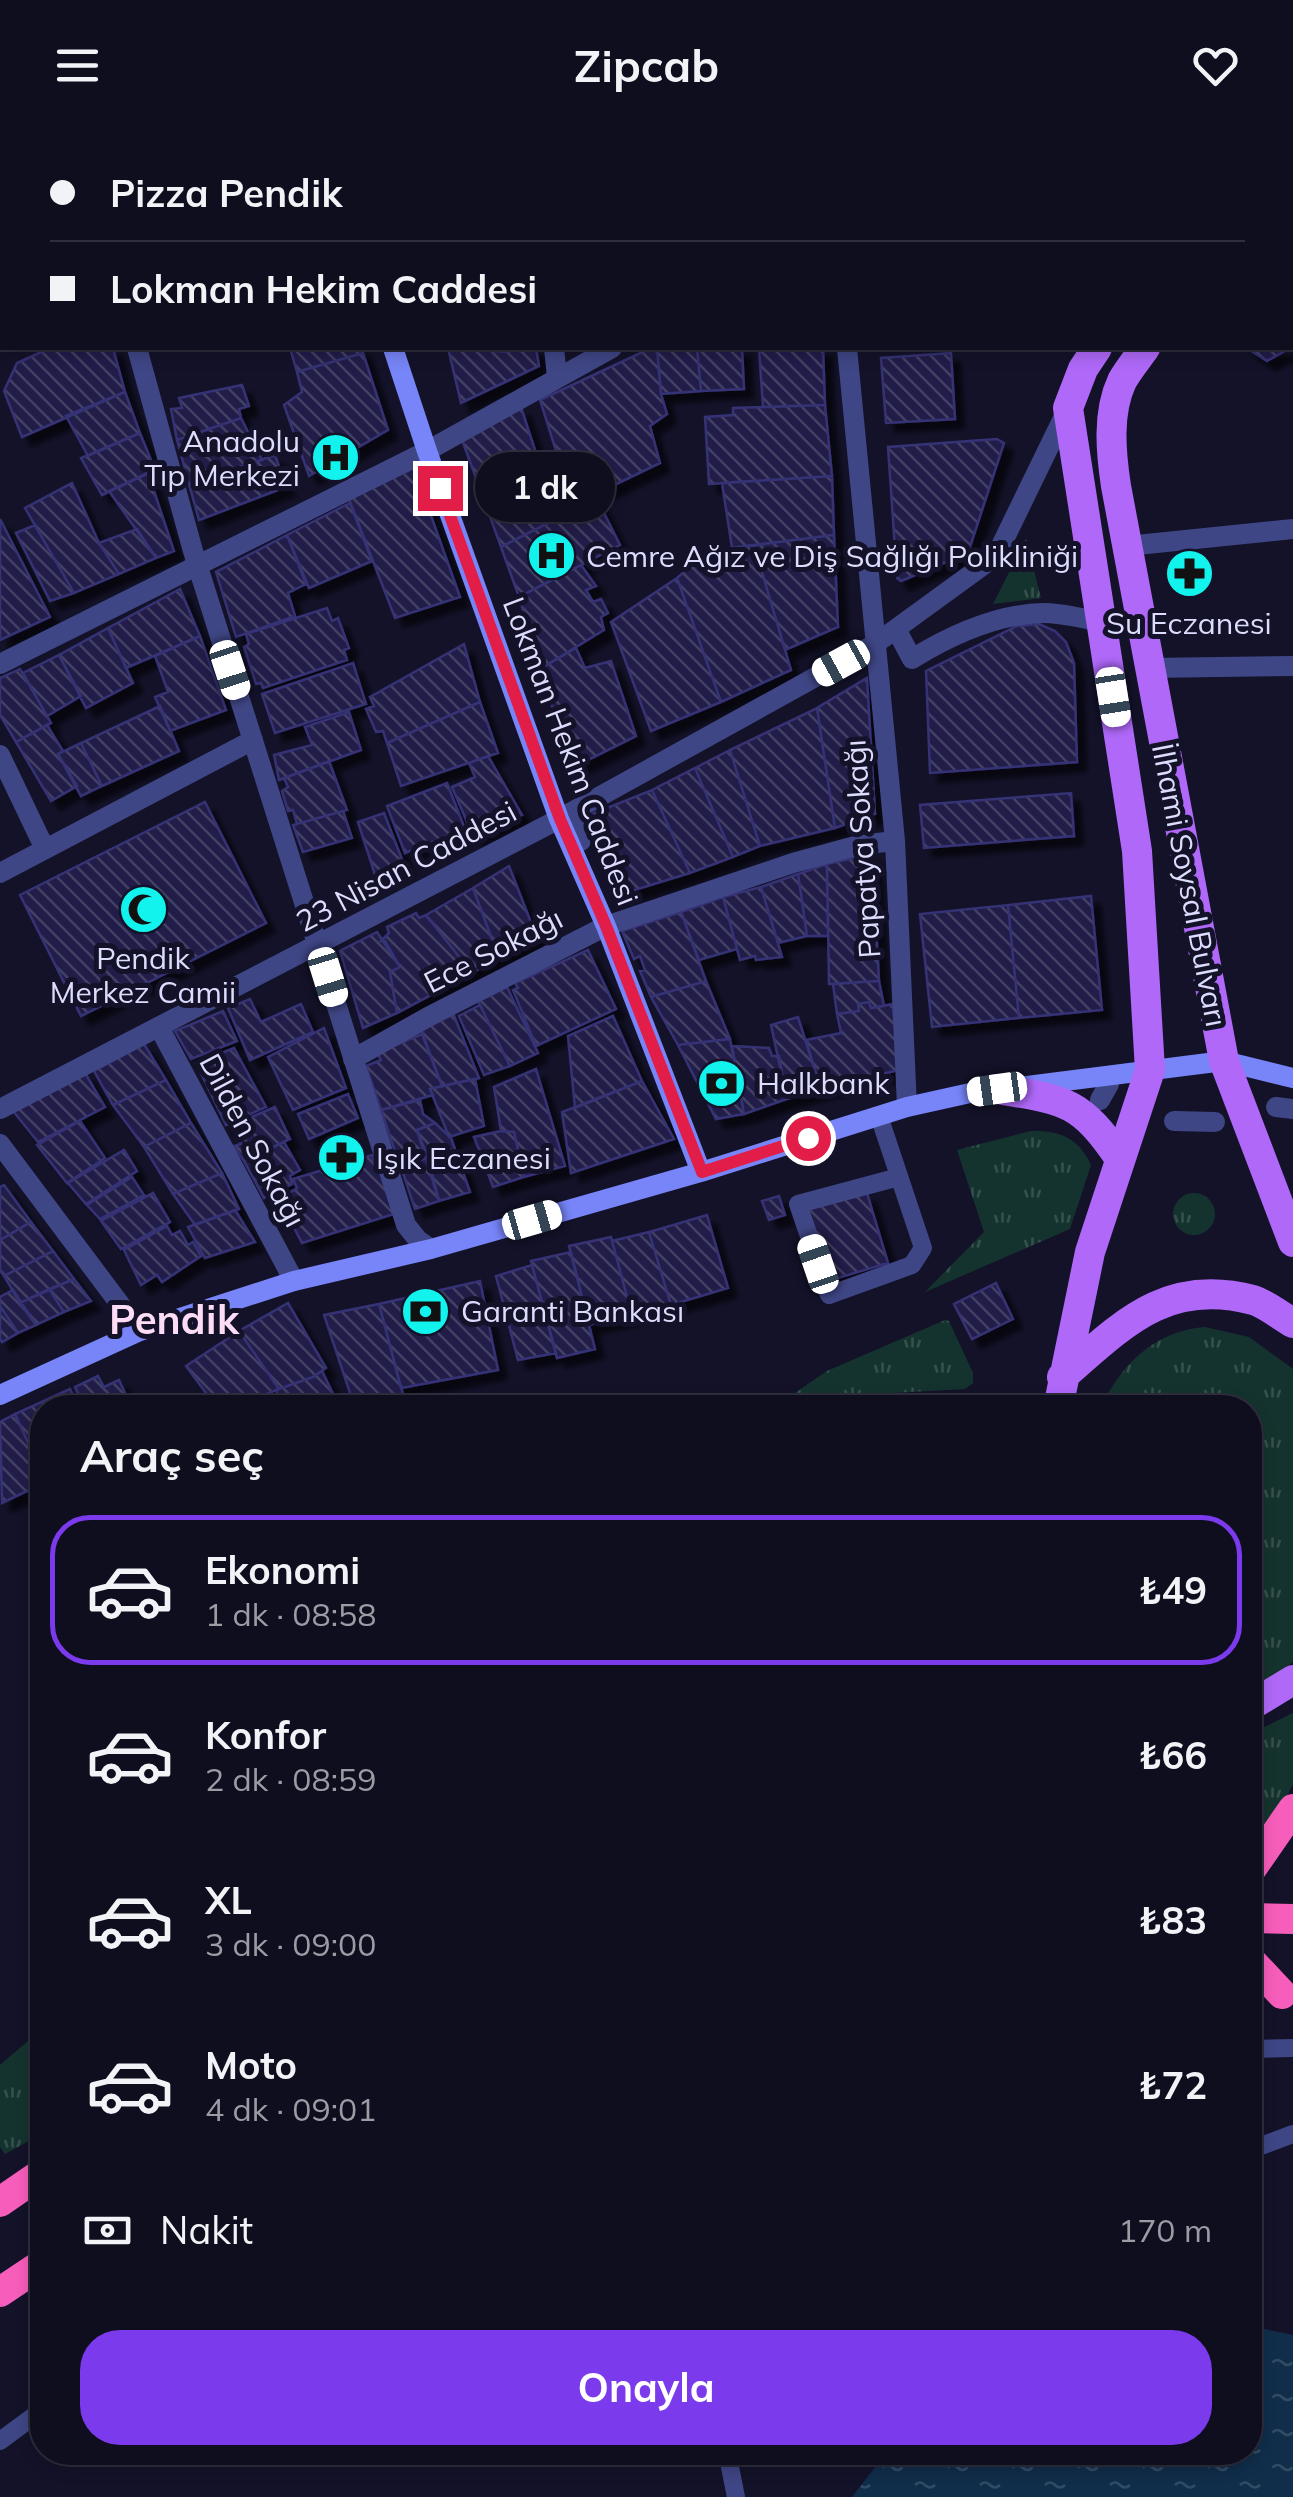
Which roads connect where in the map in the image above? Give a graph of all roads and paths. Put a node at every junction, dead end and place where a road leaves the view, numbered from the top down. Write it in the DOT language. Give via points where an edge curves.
graph roads {
  1 [pos="138,350"];
  2 [pos="395,350"];
  3 [pos="554,350"];
  4 [pos="608,350"];
  5 [pos="848,350"];
  6 [pos="1096,350"];
  7 [pos="1145,350"];
  8 [pos="556,376"];
  9 [pos="1068,408"];
  10 [pos="427,451"];
  11 [pos="1293,529"];
  12 [pos="1128,546"];
  13 [pos="197,565"];
  14 [pos="1098,621"];
  15 [pos="896,629"];
  16 [pos="875,644"];
  17 [pos="0,664"];
  18 [pos="1293,666"];
  19 [pos="1148,668"];
  20 [pos="253,740"];
  21 [pos="0,755"];
  22 [pos="572,829"];
  23 [pos="896,841"];
  24 [pos="45,849"];
  25 [pos="0,873"];
  26 [pos="606,926"];
  27 [pos="318,946"];
  28 [pos="159,1027"];
  29 [pos="353,1059"];
  30 [pos="1224,1061"];
  31 [pos="1150,1070"];
  32 [pos="1293,1078"];
  33 [pos="997,1089"];
  34 [pos="907,1107"];
  35 [pos="0,1109"];
  36 [pos="878,1116"];
  37 [pos="1174,1120"];
  38 [pos="1214,1122"];
  39 [pos="0,1144"];
  40 [pos="1120,1160"];
  41 [pos="702,1172"];
  42 [pos="899,1177"];
  43 [pos="1293,1242"];
  44 [pos="431,1249"];
  45 [pos="294,1281"];
  46 [pos="1293,1323"];
  47 [pos="140,1331"];
  48 [pos="1062,1377"];
  49 [pos="0,1395"];
  50 [pos="1060,1395"];
  51 [pos="1293,1680"];
  52 [pos="1262,1699"];
  53 [pos="1293,1809"];
  54 [pos="1262,1854"];
  55 [pos="1262,1918"];
  56 [pos="1293,1919"];
  57 [pos="1262,1971"];
  58 [pos="1287,1994"];
  59 [pos="1293,2048"];
  60 [pos="1262,2049"];
  61 [pos="1293,2134"];
  62 [pos="1262,2146"];
  63 [pos="30,2181"];
  64 [pos="0,2202"];
  65 [pos="30,2419"];
  66 [pos="0,2441"];
  67 [pos="729,2465"];
  68 [pos="736,2497"];
  1 -- 13 [label="street"];
  2 -- 10 [label="street, Lokman Hekim Caddesi"];
  3 -- 8 [label="street"];
  4 -- 8 [label="street"];
  5 -- 16 [label="street, Papatya Sokağı"];
  6 -- 9 [label="main road"];
  7 -- 12 [label="main road, İlhami Soysal Bulvarı" via="1121,383 1111,446"];
  8 -- 10 [label="street"];
  9 -- 15 [label="street, 23 Nisan Caddesi" via="996,556"];
  9 -- 31 [label="main road, İlhami Soysal Bulvarı" via="1137,851"];
  10 -- 13 [label="street"];
  10 -- 22 [label="street, Lokman Hekim Caddesi"];
  11 -- 12 [label="street"];
  12 -- 19 [label="main road, İlhami Soysal Bulvarı"];
  13 -- 17 [label="street"];
  13 -- 20 [label="street"];
  14 -- 15 [label="street" via="1012,615 912,659"];
  15 -- 16 [label="street, 23 Nisan Caddesi"];
  16 -- 22 [label="street, 23 Nisan Caddesi"];
  16 -- 23 [label="street, Papatya Sokağı"];
  18 -- 19 [label="street"];
  19 -- 30 [label="main road, İlhami Soysal Bulvarı"];
  20 -- 24 [label="street"];
  20 -- 27 [label="street"];
  21 -- 24 [label="street"];
  22 -- 26 [label="street, Lokman Hekim Caddesi"];
  22 -- 27 [label="street, 23 Nisan Caddesi"];
  23 -- 26 [label="street, Ece Sokağı" via="793,864"];
  23 -- 34 [label="street, Papatya Sokağı"];
  24 -- 25 [label="street"];
  26 -- 29 [label="street, Ece Sokağı"];
  26 -- 41 [label="street, Lokman Hekim Caddesi"];
  27 -- 28 [label="street, 23 Nisan Caddesi"];
  27 -- 29 [label="street"];
  28 -- 35 [label="street, 23 Nisan Caddesi"];
  28 -- 45 [label="street, Dilden Sokağı"];
  29 -- 44 [label="street" via="406,1224"];
  30 -- 31 [label="street"];
  30 -- 32 [label="street"];
  30 -- 43 [label="main road, İlhami Soysal Bulvarı"];
  31 -- 33 [label="street"];
  31 -- 40 [label="main road, İlhami Soysal Bulvarı"];
  33 -- 34 [label="street"];
  33 -- 40 [label="main road" via="1079,1109"];
  34 -- 36 [label="street"];
  36 -- 41 [label="street"];
  36 -- 42 [label="lane"];
  37 -- 38 [label="street"];
  39 -- 47 [label="street"];
  40 -- 48 [label="main road, İlhami Soysal Bulvarı" via="1090,1252"];
  41 -- 44 [label="street"];
  42 -- 42 [label="lane" via="798,1204 829,1295 912,1264 921,1254 923,1241"];
  44 -- 45 [label="street"];
  45 -- 47 [label="street"];
  46 -- 48 [label="main road" via="1255,1301 1197,1293 1147,1308"];
  47 -- 49 [label="street"];
  48 -- 50 [label="main road, İlhami Soysal Bulvarı"];
  51 -- 52 [label="main road"];
  53 -- 54 [label="highway"];
  55 -- 56 [label="highway"];
  57 -- 58 [label="highway"];
  59 -- 60 [label="lane"];
  61 -- 62 [label="lane"];
  63 -- 64 [label="highway"];
  65 -- 66 [label="lane"];
  67 -- 68 [label="lane"];
}
